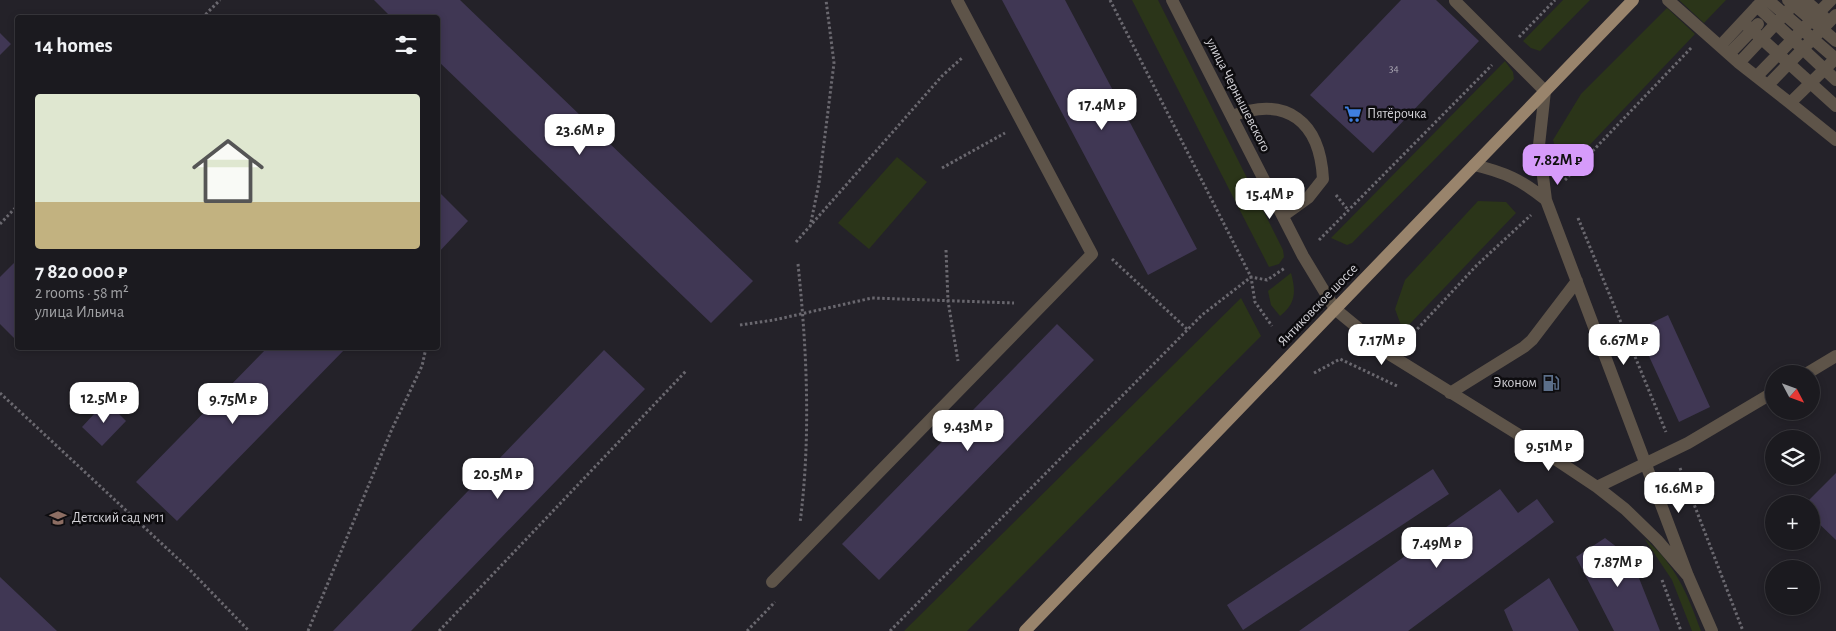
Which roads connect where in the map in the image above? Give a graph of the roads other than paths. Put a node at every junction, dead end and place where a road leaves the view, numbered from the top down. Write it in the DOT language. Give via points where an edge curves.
graph roads {
  1 [pos="957,0"];
  2 [pos="1172,0"];
  3 [pos="1632,0"];
  4 [pos="1668,0"];
  5 [pos="1768,0"];
  6 [pos="1781,0"];
  7 [pos="1788,0"];
  8 [pos="1798,0"];
  9 [pos="1805,0"];
  10 [pos="1830,0"];
  11 [pos="1455,1"];
  12 [pos="1760,3"];
  13 [pos="1836,7"];
  14 [pos="1785,14"];
  15 [pos="1836,15"];
  16 [pos="1743,22"];
  17 [pos="1775,24"];
  18 [pos="1836,27"];
  19 [pos="1762,38"];
  20 [pos="1836,41"];
  21 [pos="1724,50"];
  22 [pos="1836,58"];
  23 [pos="1739,63"];
  24 [pos="1757,76"];
  25 [pos="1836,80"];
  26 [pos="1810,83"];
  27 [pos="1768,85"];
  28 [pos="1545,91"];
  29 [pos="1790,103"];
  30 [pos="1836,106"];
  31 [pos="1232,116"];
  32 [pos="1833,132"];
  33 [pos="1474,165"];
  34 [pos="1546,200"];
  35 [pos="1283,216"];
  36 [pos="1577,281"];
  37 [pos="1335,309"];
  38 [pos="1836,356"];
  39 [pos="1820,366"];
  40 [pos="1450,393"];
  41 [pos="1765,397"];
  42 [pos="1645,462"];
  43 [pos="1597,487"];
  44 [pos="1688,576"];
  45 [pos="772,582"];
  46 [pos="1025,631"];
  47 [pos="1712,631"];
  1 -- 45 [label="street" via="1092,254"];
  2 -- 31 [label="street, улица Чернышевского"];
  3 -- 28 [label="main road, Янтиковское шоссе"];
  4 -- 21 [label="street"];
  5 -- 14 [label="street"];
  6 -- 21 [label="street"];
  7 -- 20 [label="street"];
  8 -- 14 [label="street"];
  9 -- 18 [label="street"];
  10 -- 13 [label="street"];
  10 -- 24 [label="street"];
  11 -- 28 [label="street"];
  12 -- 16 [label="street"];
  12 -- 17 [label="street"];
  14 -- 17 [label="street"];
  14 -- 22 [label="street"];
  15 -- 27 [label="street"];
  16 -- 19 [label="street"];
  16 -- 21 [label="street"];
  17 -- 19 [label="street"];
  17 -- 25 [label="street"];
  19 -- 23 [label="street"];
  19 -- 26 [label="street"];
  21 -- 23 [label="street"];
  22 -- 26 [label="street"];
  23 -- 24 [label="street"];
  24 -- 27 [label="street"];
  26 -- 29 [label="street"];
  26 -- 30 [label="street"];
  27 -- 29 [label="street"];
  28 -- 33 [label="main road, Янтиковское шоссе"];
  28 -- 34 [label="street" via="1539,145"];
  29 -- 32 [label="street"];
  31 -- 35 [label="street, улица Чернышевского"];
  31 -- 35 [label="street" via="1251,108 1276,108 1298,118 1315,140 1322,158 1323,179 1308,198"];
  33 -- 34 [label="street" via="1503,172 1527,184"];
  33 -- 37 [label="main road, Янтиковское шоссе"];
  34 -- 36 [label="street"];
  35 -- 37 [label="street, улица Чернышевского"];
  36 -- 40 [label="street" via="1532,340"];
  36 -- 42 [label="street"];
  37 -- 40 [label="street" via="1392,356"];
  37 -- 46 [label="main road, Янтиковское шоссе"];
  38 -- 39 [label="street"];
  40 -- 43 [label="street"];
  41 -- 42 [label="street"];
  42 -- 43 [label="street"];
  42 -- 44 [label="street"];
  43 -- 44 [label="street" via="1657,540"];
  44 -- 47 [label="street"];
}
